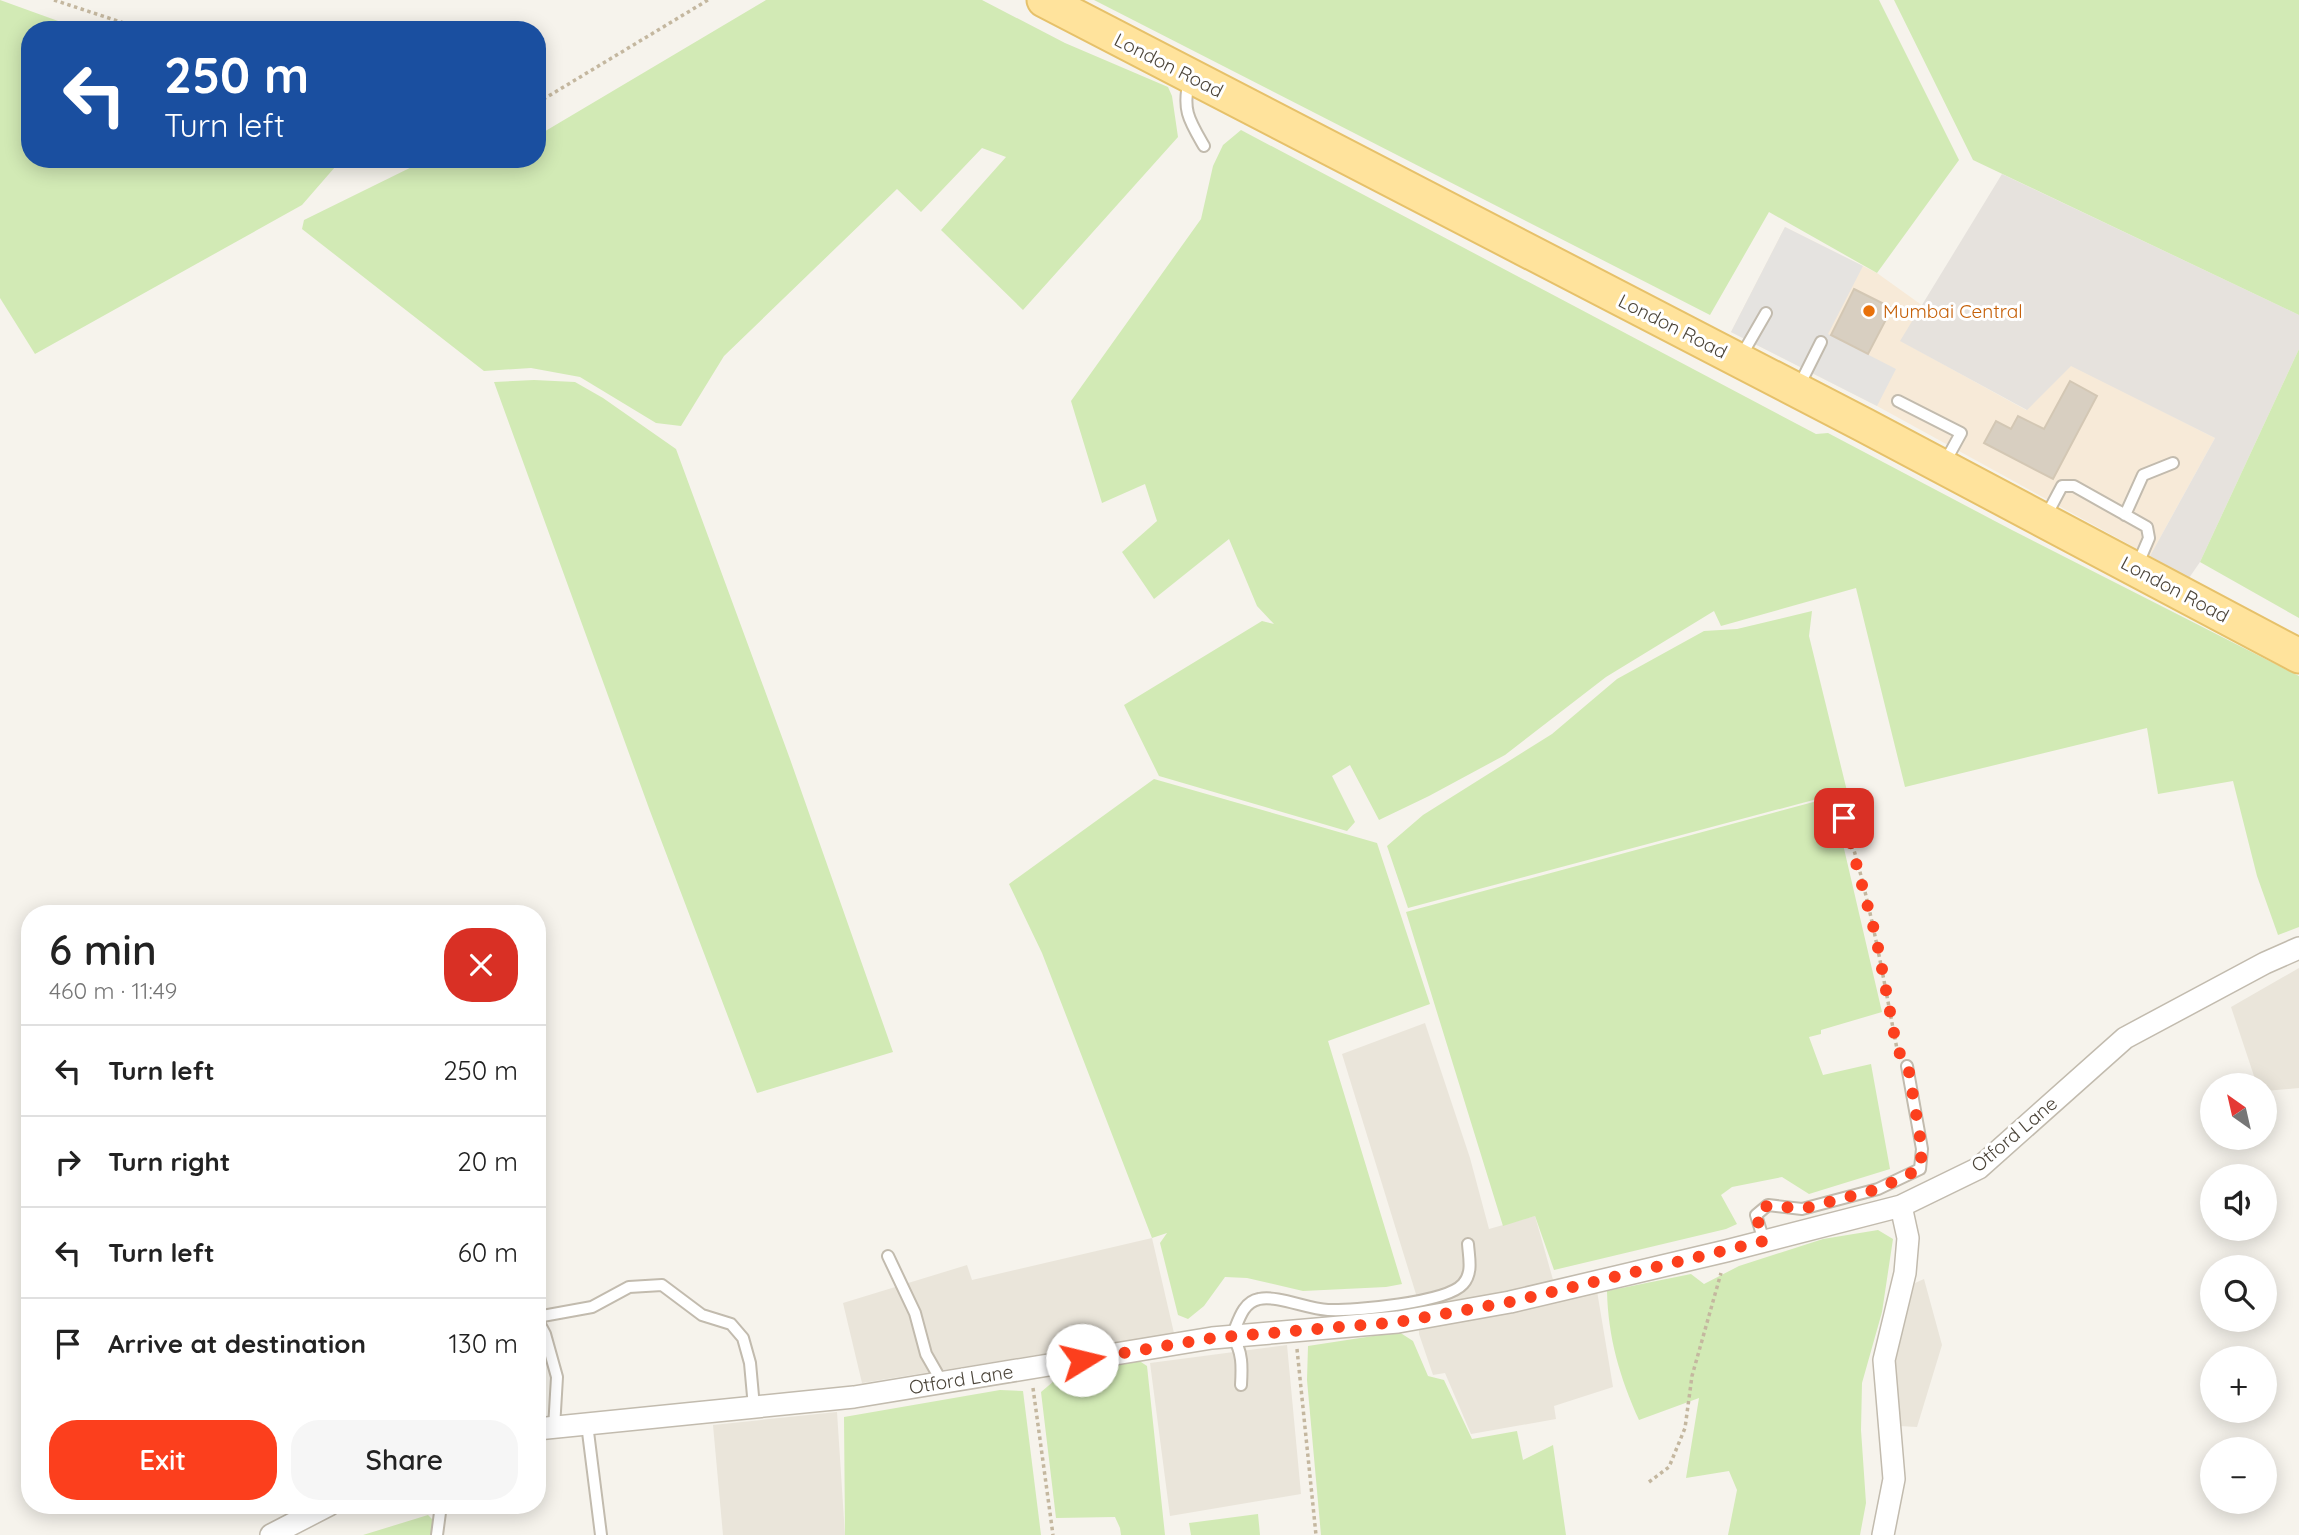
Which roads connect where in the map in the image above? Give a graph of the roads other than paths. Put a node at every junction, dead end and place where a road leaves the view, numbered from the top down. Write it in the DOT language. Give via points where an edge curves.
graph roads {
  1 [pos="1044,0"];
  2 [pos="1190,76"];
  3 [pos="1204,146"];
  4 [pos="1766,313"];
  5 [pos="1821,342"];
  6 [pos="1738,360"];
  7 [pos="1797,391"];
  8 [pos="1898,401"];
  9 [pos="2173,463"];
  10 [pos="1943,467"];
  11 [pos="2125,515"];
  12 [pos="2044,520"];
  13 [pos="2136,569"];
  14 [pos="2299,656"];
  15 [pos="2299,948"];
  16 [pos="1908,1066"];
  17 [pos="1901,1206"];
  18 [pos="1764,1241"];
  19 [pos="1468,1244"];
  20 [pos="888,1256"];
  21 [pos="546,1316"];
  22 [pos="1232,1336"];
  23 [pos="546,1338"];
  24 [pos="942,1382"];
  25 [pos="1241,1385"];
  26 [pos="754,1407"];
  27 [pos="546,1424"];
  28 [pos="587,1424"];
  29 [pos="546,1428"];
  30 [pos="312,1514"];
  31 [pos="440,1514"];
  32 [pos="271,1535"];
  33 [pos="437,1535"];
  34 [pos="601,1535"];
  35 [pos="1883,1535"];
  1 -- 2 [label="main road, London Road"];
  2 -- 3 [label="lane" via="1185,98 1189,119"];
  2 -- 6 [label="main road, London Road"];
  4 -- 6 [label="lane"];
  5 -- 7 [label="lane"];
  6 -- 7 [label="main road, London Road"];
  7 -- 10 [label="main road, London Road"];
  8 -- 10 [label="lane" via="1961,433"];
  9 -- 11 [label="lane" via="2143,475"];
  10 -- 12 [label="main road, London Road"];
  11 -- 12 [label="lane" via="2067,485 2062,486"];
  11 -- 13 [label="lane" via="2149,532"];
  12 -- 13 [label="main road, London Road"];
  13 -- 14 [label="main road, London Road"];
  15 -- 17 [label="street, Otford Lane" via="2124,1038 1979,1168"];
  16 -- 18 [label="lane" via="1922,1149 1920,1169 1878,1189 1802,1209 1768,1205 1756,1215"];
  17 -- 18 [label="street, Otford Lane"];
  17 -- 35 [label="street" via="1908,1238 1905,1273 1884,1360 1894,1479"];
  18 -- 22 [label="street, Otford Lane" via="1510,1302 1398,1322"];
  19 -- 22 [label="lane" via="1471,1269 1464,1284 1451,1293 1396,1305 1326,1310 1258,1299 1244,1307"];
  20 -- 24 [label="lane" via="915,1313 926,1354"];
  21 -- 26 [label="lane" via="592,1307 629,1287 662,1285 702,1315 731,1324 743,1338"];
  22 -- 24 [label="street, Otford Lane"];
  22 -- 25 [label="lane" via="1239,1345"];
  23 -- 27 [label="lane" via="557,1377"];
  24 -- 26 [label="street, Otford Lane"];
  26 -- 28 [label="street, Otford Lane"];
  28 -- 29 [label="street, Otford Lane"];
  28 -- 34 [label="lane"];
  30 -- 32 [label="street"];
  31 -- 33 [label="lane"];
}
